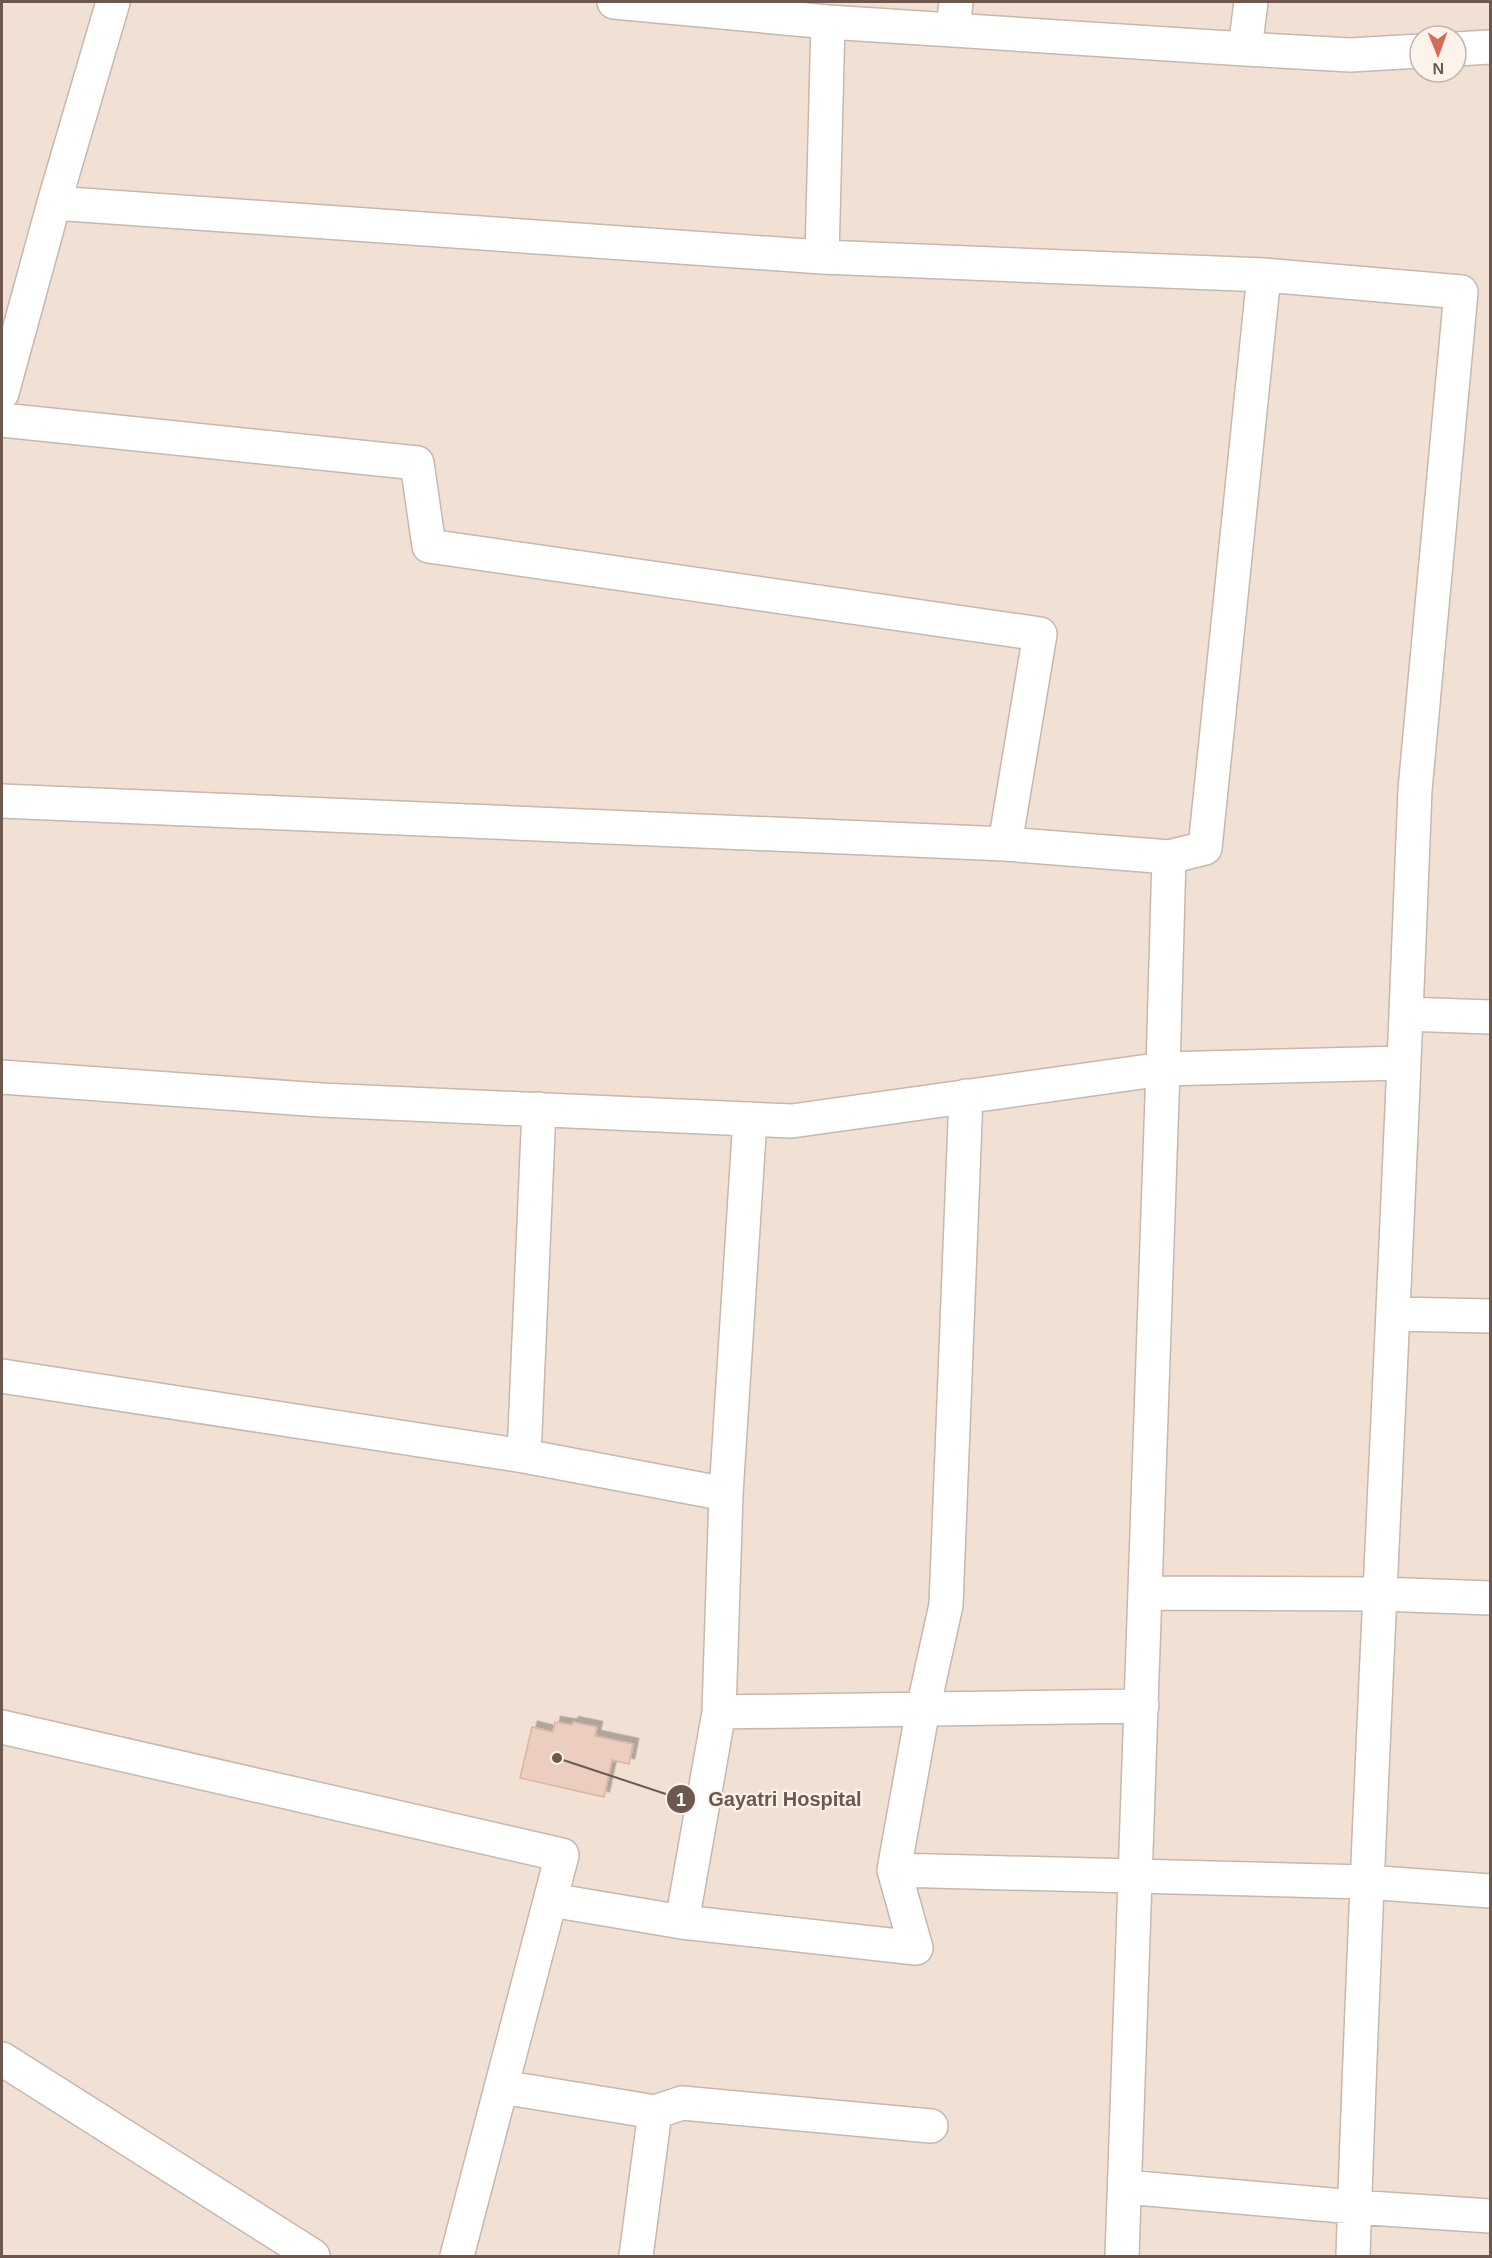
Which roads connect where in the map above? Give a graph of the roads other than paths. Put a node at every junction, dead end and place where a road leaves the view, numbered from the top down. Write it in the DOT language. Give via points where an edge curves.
graph roads {
  1 [pos="113,2"];
  2 [pos="614,2"];
  3 [pos="1251,2"];
  4 [pos="735,7"];
  5 [pos="955,16"];
  6 [pos="828,22"];
  7 [pos="1491,47"];
  8 [pos="1468,48"];
  9 [pos="1245,49"];
  10 [pos="1408,52"];
  11 [pos="54,203"];
  12 [pos="822,257"];
  13 [pos="1264,275"];
  14 [pos="5,359"];
  15 [pos="2,393"];
  16 [pos="2,420"];
  17 [pos="2,801"];
  18 [pos="1005,844"];
  19 [pos="1169,857"];
  20 [pos="1406,1014"];
  21 [pos="1491,1017"];
  22 [pos="1404,1063"];
  23 [pos="1164,1069"];
  24 [pos="2,1077"];
  25 [pos="966,1096"];
  26 [pos="539,1109"];
  27 [pos="750,1119"];
  28 [pos="1394,1314"];
  29 [pos="1491,1316"];
  30 [pos="2,1376"];
  31 [pos="524,1456"];
  32 [pos="726,1494"];
  33 [pos="1146,1593"];
  34 [pos="1379,1594"];
  35 [pos="1491,1598"];
  36 [pos="1142,1706"];
  37 [pos="923,1709"];
  38 [pos="719,1712"];
  39 [pos="2,1727"];
  40 [pos="894,1870"];
  41 [pos="1136,1876"];
  42 [pos="1366,1882"];
  43 [pos="1491,1891"];
  44 [pos="551,1900"];
  45 [pos="682,1922"];
  46 [pos="2,2059"];
  47 [pos="502,2087"];
  48 [pos="655,2112"];
  49 [pos="931,2126"];
  50 [pos="1125,2187"];
  51 [pos="1354,2207"];
  52 [pos="1491,2216"];
  53 [pos="313,2256"];
  54 [pos="457,2256"];
  55 [pos="636,2256"];
  56 [pos="1122,2256"];
  57 [pos="1353,2256"];
  1 -- 11 [label="street"];
  2 -- 4 [label="street"];
  3 -- 9 [label="street"];
  4 -- 6 [label="street"];
  5 -- 6 [label="street"];
  5 -- 9 [label="street"];
  6 -- 12 [label="street"];
  7 -- 8 [label="street"];
  9 -- 10 [label="street" via="1350,55"];
  11 -- 12 [label="street"];
  11 -- 14 [label="street"];
  12 -- 13 [label="street"];
  13 -- 19 [label="street" via="1205,848"];
  13 -- 20 [label="street" via="1461,292 1415,789"];
  14 -- 15 [label="street"];
  16 -- 18 [label="street" via="417,463 429,546 1040,634"];
  17 -- 18 [label="street"];
  18 -- 19 [label="street"];
  19 -- 23 [label="street"];
  20 -- 21 [label="street"];
  20 -- 22 [label="street"];
  22 -- 23 [label="street"];
  22 -- 28 [label="street"];
  23 -- 25 [label="street"];
  23 -- 33 [label="street"];
  24 -- 26 [label="street" via="321,1100"];
  25 -- 27 [label="street" via="792,1121"];
  25 -- 37 [label="street" via="946,1605"];
  26 -- 27 [label="street"];
  26 -- 31 [label="street"];
  27 -- 32 [label="street"];
  28 -- 29 [label="street"];
  28 -- 34 [label="street"];
  30 -- 31 [label="street"];
  31 -- 32 [label="street"];
  32 -- 38 [label="street"];
  33 -- 34 [label="street"];
  33 -- 36 [label="street"];
  34 -- 35 [label="street"];
  34 -- 42 [label="street"];
  36 -- 37 [label="street"];
  36 -- 41 [label="street"];
  37 -- 38 [label="street"];
  37 -- 40 [label="street"];
  38 -- 45 [label="street"];
  39 -- 44 [label="street" via="562,1855"];
  40 -- 41 [label="street"];
  40 -- 45 [label="street" via="916,1948"];
  41 -- 42 [label="street"];
  41 -- 50 [label="street"];
  42 -- 43 [label="street"];
  42 -- 51 [label="street"];
  44 -- 45 [label="street"];
  44 -- 47 [label="street"];
  46 -- 53 [label="street"];
  47 -- 48 [label="street"];
  47 -- 54 [label="street"];
  48 -- 49 [label="street" via="682,2103"];
  48 -- 55 [label="street"];
  50 -- 51 [label="street"];
  50 -- 56 [label="street"];
  51 -- 52 [label="street"];
  51 -- 57 [label="street"];
}
